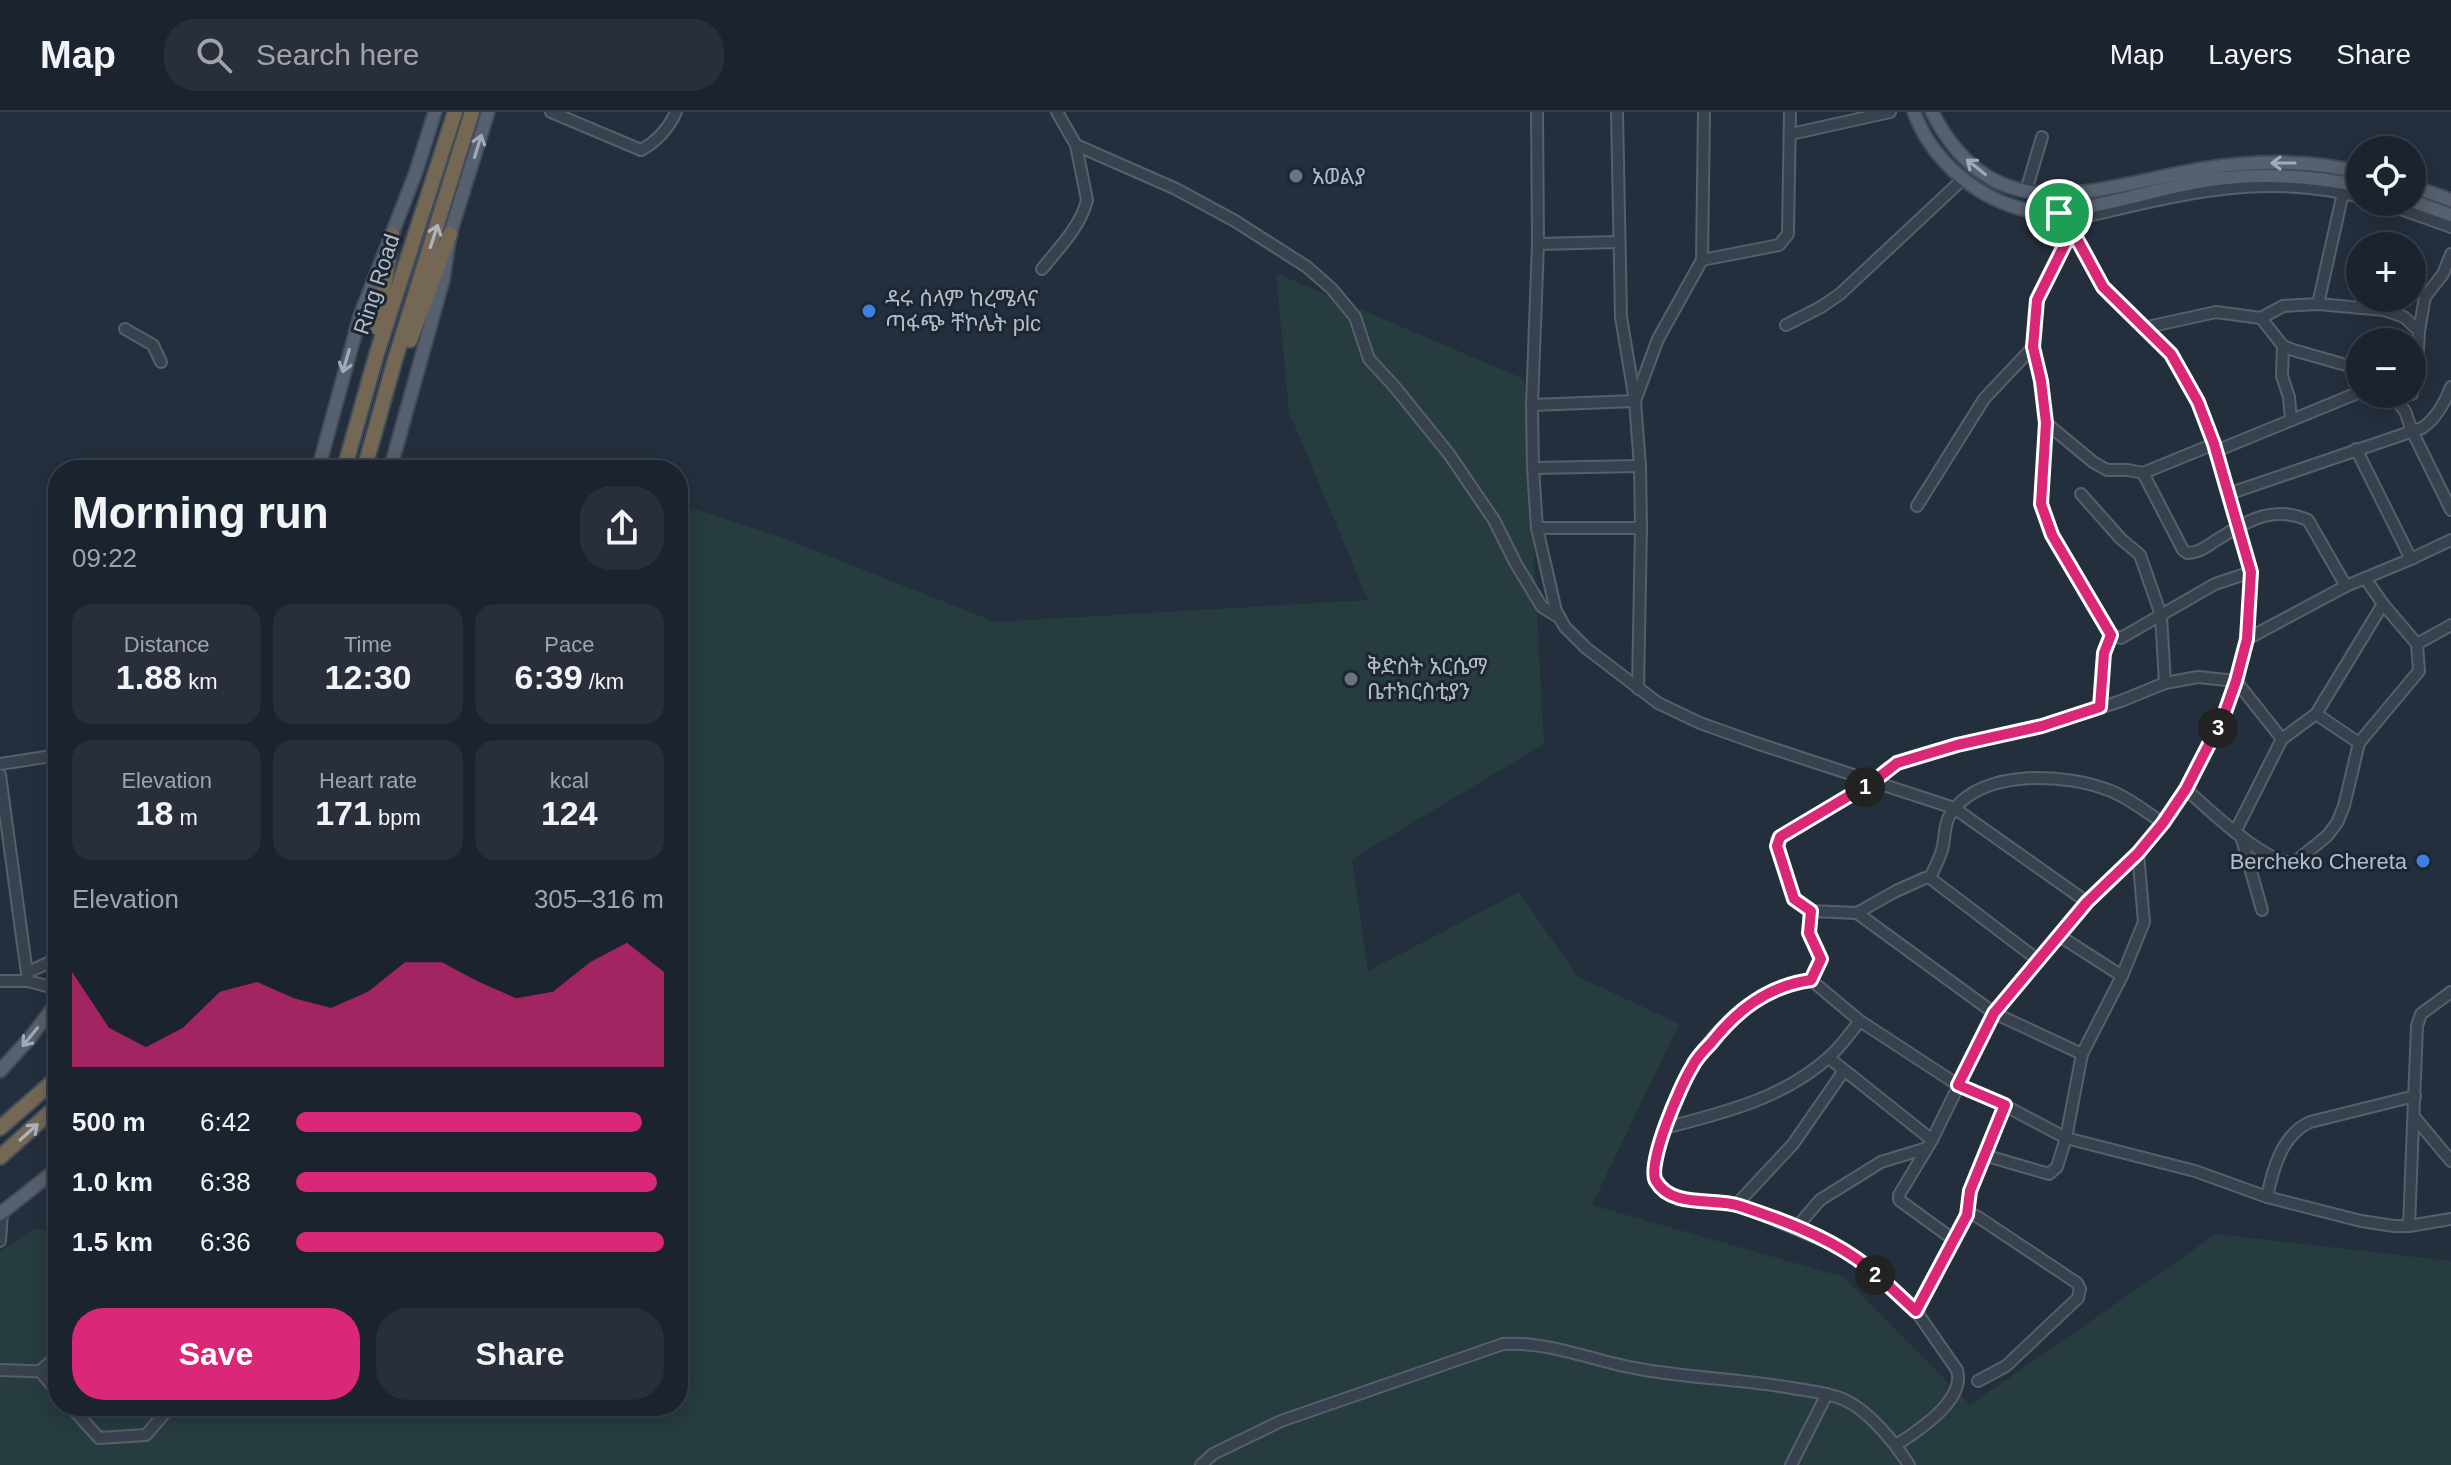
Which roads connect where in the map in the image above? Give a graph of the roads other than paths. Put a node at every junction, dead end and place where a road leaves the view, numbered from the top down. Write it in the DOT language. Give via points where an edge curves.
graph roads {
  1 [pos="435,112"];
  2 [pos="455,112"];
  3 [pos="472,112"];
  4 [pos="488,112"];
  5 [pos="551,112"];
  6 [pos="676,112"];
  7 [pos="1057,112"];
  8 [pos="1537,112"];
  9 [pos="1617,112"];
  10 [pos="1704,112"];
  11 [pos="1790,112"];
  12 [pos="1890,112"];
  13 [pos="1914,112"];
  14 [pos="1932,112"];
  15 [pos="1791,134"];
  16 [pos="2042,137"];
  17 [pos="1076,145"];
  18 [pos="2346,170"];
  19 [pos="1963,179"];
  20 [pos="2346,184"];
  21 [pos="2022,190"];
  22 [pos="2426,191"];
  23 [pos="2343,193"];
  24 [pos="2346,194"];
  25 [pos="2451,200"];
  26 [pos="2014,206"];
  27 [pos="2426,206"];
  28 [pos="2062,212"];
  29 [pos="2451,215"];
  30 [pos="2420,216"];
  31 [pos="2084,217"];
  32 [pos="2451,227"];
  33 [pos="2072,230"];
  34 [pos="450,234"];
  35 [pos="392,235"];
  36 [pos="1619,242"];
  37 [pos="1538,244"];
  38 [pos="2451,254"];
  39 [pos="1702,260"];
  40 [pos="1042,269"];
  41 [pos="2318,304"];
  42 [pos="2261,318"];
  43 [pos="1786,325"];
  44 [pos="2143,328"];
  45 [pos="2416,328"];
  46 [pos="2420,328"];
  47 [pos="125,329"];
  48 [pos="2283,346"];
  49 [pos="2033,347"];
  50 [pos="377,353"];
  51 [pos="161,362"];
  52 [pos="394,363"];
  53 [pos="2346,365"];
  54 [pos="2451,387"];
  55 [pos="2346,398"];
  56 [pos="1635,401"];
  57 [pos="1532,405"];
  58 [pos="2403,408"];
  59 [pos="2406,408"];
  60 [pos="2405,411"];
  61 [pos="2291,420"];
  62 [pos="2046,423"];
  63 [pos="2412,431"];
  64 [pos="2215,447"];
  65 [pos="2356,449"];
  66 [pos="321,460"];
  67 [pos="347,460"];
  68 [pos="367,460"];
  69 [pos="393,460"];
  70 [pos="1640,466"];
  71 [pos="1533,468"];
  72 [pos="2143,473"];
  73 [pos="2081,494"];
  74 [pos="2228,494"];
  75 [pos="1917,506"];
  76 [pos="2451,510"];
  77 [pos="2238,527"];
  78 [pos="1537,528"];
  79 [pos="1641,528"];
  80 [pos="2450,542"];
  81 [pos="2411,559"];
  82 [pos="2251,572"];
  83 [pos="2365,578"];
  84 [pos="2346,586"];
  85 [pos="2383,604"];
  86 [pos="2161,615"];
  87 [pos="1560,618"];
  88 [pos="2451,625"];
  89 [pos="2111,635"];
  90 [pos="2247,639"];
  91 [pos="2417,644"];
  92 [pos="2236,681"];
  93 [pos="2165,683"];
  94 [pos="1638,689"];
  95 [pos="2100,707"];
  96 [pos="2316,714"];
  97 [pos="2282,739"];
  98 [pos="2359,743"];
  99 [pos="48,757"];
  100 [pos="0,764"];
  101 [pos="0,775"];
  102 [pos="1874,781"];
  103 [pos="2186,789"];
  104 [pos="1954,808"];
  105 [pos="2163,823"];
  106 [pos="2238,834"];
  107 [pos="2138,853"];
  108 [pos="1930,878"];
  109 [pos="2087,902"];
  110 [pos="2262,910"];
  111 [pos="1811,911"];
  112 [pos="1857,913"];
  113 [pos="2058,935"];
  114 [pos="2038,960"];
  115 [pos="48,963"];
  116 [pos="2122,976"];
  117 [pos="28,977"];
  118 [pos="1811,980"];
  119 [pos="0,981"];
  120 [pos="48,985"];
  121 [pos="2451,992"];
  122 [pos="1994,1013"];
  123 [pos="48,1014"];
  124 [pos="1860,1021"];
  125 [pos="2082,1054"];
  126 [pos="1829,1058"];
  127 [pos="0,1071"];
  128 [pos="1843,1072"];
  129 [pos="1958,1085"];
  130 [pos="48,1086"];
  131 [pos="2415,1096"];
  132 [pos="2005,1105"];
  133 [pos="48,1114"];
  134 [pos="2415,1118"];
  135 [pos="0,1128"];
  136 [pos="1665,1128"];
  137 [pos="2066,1138"];
  138 [pos="1929,1144"];
  139 [pos="1984,1155"];
  140 [pos="0,1157"];
  141 [pos="2451,1161"];
  142 [pos="48,1176"];
  143 [pos="2267,1197"];
  144 [pos="1737,1204"];
  145 [pos="1,1214"];
  146 [pos="1967,1215"];
  147 [pos="2451,1219"];
  148 [pos="2409,1226"];
  149 [pos="1796,1228"];
  150 [pos="1954,1240"];
  151 [pos="0,1241"];
  152 [pos="1916,1311"];
  153 [pos="48,1364"];
  154 [pos="0,1370"];
  155 [pos="40,1371"];
  156 [pos="48,1371"];
  157 [pos="48,1381"];
  158 [pos="1978,1381"];
  159 [pos="1827,1394"];
  160 [pos="78,1416"];
  161 [pos="162,1416"];
  162 [pos="1896,1445"];
  163 [pos="1201,1465"];
  164 [pos="1791,1465"];
  165 [pos="1909,1465"];
  1 -- 35 [label="main road, Ring Road"];
  2 -- 50 [label="highway, Ring Road"];
  52 -- 3 [label="highway, Ring Road, one-way"];
  34 -- 4 [label="main road, one-way"];
  5 -- 6 [label="street" via="641,150"];
  7 -- 17 [label="street"];
  8 -- 37 [label="street"];
  9 -- 36 [label="street"];
  10 -- 39 [label="street"];
  11 -- 15 [label="street"];
  12 -- 15 [label="street"];
  13 -- 19 [label="main road" via="1932,147"];
  21 -- 14 [label="main road, one-way" via="1973,166"];
  15 -- 39 [label="street" via="1784,241"];
  16 -- 21 [label="street"];
  17 -- 40 [label="street" via="1085,209"];
  17 -- 87 [label="street" via="1235,221 1332,289 1355,317 1369,359 1449,454 1494,520 1542,607"];
  18 -- 21 [label="main road, one-way" via="2255,163 2067,195"];
  19 -- 26 [label="main road"];
  19 -- 43 [label="street" via="1840,294"];
  20 -- 28 [label="main road" via="2233,178"];
  21 -- 26 [label="main road"];
  22 -- 25 [label="main road"];
  23 -- 24 [label="street"];
  23 -- 31 [label="street" via="2243,187"];
  23 -- 41 [label="street"];
  26 -- 28 [label="main road"];
  27 -- 29 [label="main road"];
  28 -- 31 [label="street"];
  28 -- 33 [label="street"];
  30 -- 32 [label="street"];
  31 -- 33 [label="street"];
  33 -- 44 [label="street" via="2103,287"];
  33 -- 49 [label="street" via="2037,300"];
  34 -- 52 [label="highway" via="409,342"];
  34 -- 69 [label="main road" via="443,280"];
  35 -- 50 [label="highway"];
  35 -- 66 [label="main road, Ring Road, one-way" via="360,316"];
  36 -- 37 [label="street"];
  36 -- 56 [label="street" via="1621,317"];
  37 -- 57 [label="street"];
  38 -- 46 [label="street" via="2425,297"];
  39 -- 56 [label="street" via="1658,339"];
  41 -- 42 [label="street" via="2283,306"];
  41 -- 45 [label="street" via="2384,310"];
  42 -- 44 [label="street" via="2216,312"];
  42 -- 48 [label="street"];
  44 -- 64 [label="street" via="2178,365"];
  47 -- 51 [label="street" via="153,345"];
  48 -- 53 [label="street"];
  48 -- 61 [label="street" via="2282,376"];
  49 -- 62 [label="street"];
  49 -- 75 [label="street" via="1984,399"];
  50 -- 67 [label="highway, Ring Road"];
  52 -- 68 [label="highway, Ring Road"];
  54 -- 63 [label="street" via="2429,423"];
  55 -- 61 [label="street"];
  56 -- 57 [label="street"];
  56 -- 70 [label="street"];
  57 -- 71 [label="street"];
  58 -- 60 [label="street"];
  59 -- 60 [label="street"];
  60 -- 63 [label="street"];
  61 -- 64 [label="street"];
  62 -- 72 [label="street" via="2098,466"];
  62 -- 89 [label="street" via="2041,504 2052,535"];
  63 -- 65 [label="street"];
  63 -- 76 [label="street"];
  64 -- 72 [label="street"];
  64 -- 74 [label="street"];
  65 -- 74 [label="street"];
  65 -- 81 [label="street"];
  70 -- 71 [label="street"];
  70 -- 79 [label="street"];
  71 -- 78 [label="street"];
  72 -- 77 [label="street" via="2187,553 2198,552"];
  73 -- 86 [label="street" via="2140,555"];
  74 -- 77 [label="street"];
  77 -- 82 [label="street"];
  77 -- 84 [label="street" via="2264,515 2308,520"];
  78 -- 79 [label="street"];
  78 -- 87 [label="street"];
  79 -- 94 [label="street"];
  80 -- 81 [label="street"];
  81 -- 83 [label="street"];
  82 -- 86 [label="street" via="2215,584"];
  82 -- 90 [label="street"];
  83 -- 84 [label="street"];
  83 -- 85 [label="street"];
  84 -- 90 [label="street"];
  85 -- 91 [label="street"];
  85 -- 96 [label="street"];
  86 -- 89 [label="street" via="2121,638"];
  86 -- 93 [label="street"];
  87 -- 94 [label="street" via="1586,648"];
  88 -- 91 [label="street"];
  89 -- 95 [label="street" via="2104,653"];
  90 -- 92 [label="street"];
  91 -- 98 [label="street" via="2417,676"];
  92 -- 93 [label="street" via="2198,677"];
  92 -- 97 [label="street"];
  92 -- 103 [label="street"];
  93 -- 95 [label="street"];
  94 -- 102 [label="street" via="1700,723"];
  95 -- 102 [label="street" via="1908,759"];
  96 -- 97 [label="street"];
  96 -- 98 [label="street"];
  97 -- 106 [label="street"];
  98 -- 106 [label="street" via="2337,823 2295,862 2280,862"];
  99 -- 100 [label="street"];
  101 -- 117 [label="street"];
  102 -- 104 [label="street"];
  102 -- 111 [label="street" via="1777,840 1794,899"];
  103 -- 105 [label="street"];
  103 -- 106 [label="street"];
  104 -- 105 [label="street" via="1975,790 2025,777 2113,792"];
  104 -- 108 [label="street"];
  104 -- 109 [label="street"];
  105 -- 107 [label="street"];
  106 -- 110 [label="street"];
  107 -- 109 [label="street"];
  107 -- 116 [label="street" via="2144,922"];
  108 -- 112 [label="street"];
  108 -- 114 [label="street"];
  109 -- 113 [label="street"];
  111 -- 112 [label="street"];
  111 -- 118 [label="street" via="1809,933 1821,959"];
  112 -- 122 [label="street"];
  113 -- 114 [label="street"];
  113 -- 116 [label="street"];
  114 -- 122 [label="street"];
  115 -- 117 [label="street"];
  116 -- 125 [label="street"];
  117 -- 119 [label="street"];
  117 -- 120 [label="street"];
  118 -- 124 [label="street"];
  118 -- 136 [label="street" via="1780,987 1731,1018 1692,1065"];
  121 -- 131 [label="street" via="2419,1019"];
  122 -- 125 [label="street"];
  122 -- 129 [label="street"];
  123 -- 127 [label="main road, one-way"];
  124 -- 126 [label="street"];
  124 -- 129 [label="street"];
  125 -- 137 [label="street"];
  126 -- 128 [label="street"];
  126 -- 136 [label="street" via="1767,1097"];
  128 -- 138 [label="street"];
  128 -- 144 [label="street" via="1793,1144"];
  129 -- 132 [label="street"];
  129 -- 138 [label="street"];
  130 -- 135 [label="highway"];
  131 -- 134 [label="street"];
  131 -- 143 [label="street" via="2299,1127 2278,1159"];
  132 -- 137 [label="street"];
  132 -- 139 [label="street"];
  140 -- 133 [label="highway, one-way"];
  134 -- 141 [label="street"];
  134 -- 148 [label="street"];
  136 -- 144 [label="street" via="1653,1175 1658,1185 1686,1199"];
  137 -- 139 [label="street" via="2057,1167 2049,1174"];
  137 -- 143 [label="street" via="2195,1171"];
  138 -- 149 [label="street" via="1890,1158 1820,1200"];
  138 -- 150 [label="street" via="1899,1200"];
  139 -- 146 [label="street"];
  142 -- 145 [label="main road"];
  143 -- 148 [label="street" via="2361,1221"];
  144 -- 149 [label="street"];
  145 -- 151 [label="street"];
  146 -- 150 [label="street"];
  146 -- 158 [label="street" via="1978,1217 2080,1289 2078,1298 2019,1355"];
  147 -- 148 [label="street"];
  149 -- 152 [label="street" via="1858,1260"];
  150 -- 152 [label="street"];
  152 -- 162 [label="street" via="1959,1379 1947,1404"];
  153 -- 155 [label="street"];
  154 -- 155 [label="street"];
  155 -- 156 [label="street"];
  155 -- 157 [label="street"];
  159 -- 162 [label="street" via="1860,1410"];
  159 -- 163 [label="street" via="1637,1369 1528,1343 1503,1344 1281,1421"];
  159 -- 164 [label="street"];
  160 -- 161 [label="street" via="95,1436 105,1438 146,1435"];
  162 -- 165 [label="street"];
}
